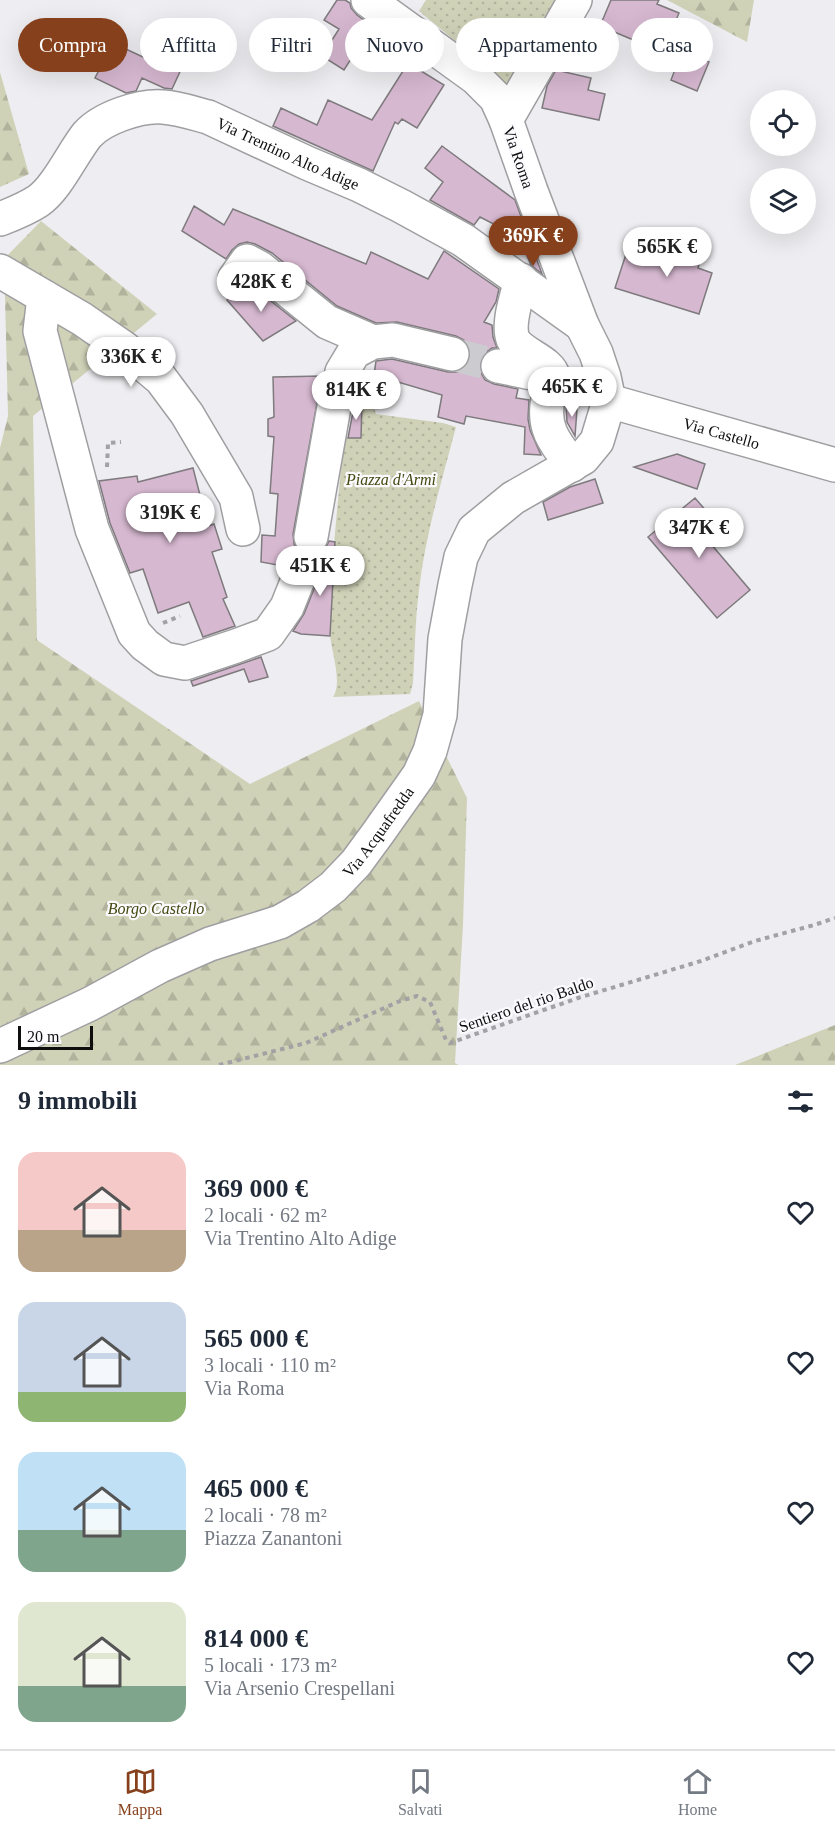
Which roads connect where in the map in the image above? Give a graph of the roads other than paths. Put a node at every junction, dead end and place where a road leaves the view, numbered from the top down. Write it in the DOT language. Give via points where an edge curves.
graph roads {
  1 [pos="369,0"];
  2 [pos="568,12"];
  3 [pos="506,120"];
  4 [pos="0,219"];
  5 [pos="0,271"];
  6 [pos="235,278"];
  7 [pos="521,280"];
  8 [pos="44,297"];
  9 [pos="582,325"];
  10 [pos="373,342"];
  11 [pos="452,354"];
  12 [pos="498,366"];
  13 [pos="553,377"];
  14 [pos="609,401"];
  15 [pos="572,465"];
  16 [pos="835,465"];
  17 [pos="243,529"];
  18 [pos="311,537"];
  19 [pos="301,572"];
  20 [pos="0,1046"];
  1 -- 3 [label="street, Via Roma" via="476,78 496,98"];
  2 -- 3 [label="street"];
  3 -- 9 [label="street, Via Roma"];
  4 -- 7 [label="street, Via Trentino Alto Adige" via="39,201 88,134 110,118 160,106 208,117 391,201 463,240"];
  5 -- 8 [label="street"];
  6 -- 10 [label="street" via="247,261 327,322"];
  7 -- 9 [label="street, Via Trentino Alto Adige"];
  7 -- 13 [label="street" via="511,323 513,339 549,368"];
  8 -- 17 [label="street" via="124,348 161,379 187,414 236,497"];
  8 -- 19 [label="street" via="40,331 89,518 134,633 164,658 185,663 236,646 268,634 287,607"];
  9 -- 14 [label="street, Via Roma" via="596,353"];
  10 -- 11 [label="street" via="393,340"];
  10 -- 18 [label="street" via="354,352 342,372"];
  12 -- 13 [label="street"];
  13 -- 15 [label="street" via="545,419 554,441"];
  14 -- 15 [label="street, Via Acquafredda" via="597,441"];
  14 -- 16 [label="street, Via Castello"];
  15 -- 20 [label="street, Via Acquafredda" via="513,498 474,530 461,557 455,585 445,639 440,715 430,751 419,775 378,833 333,887 280,922 210,944 160,966"];
}
